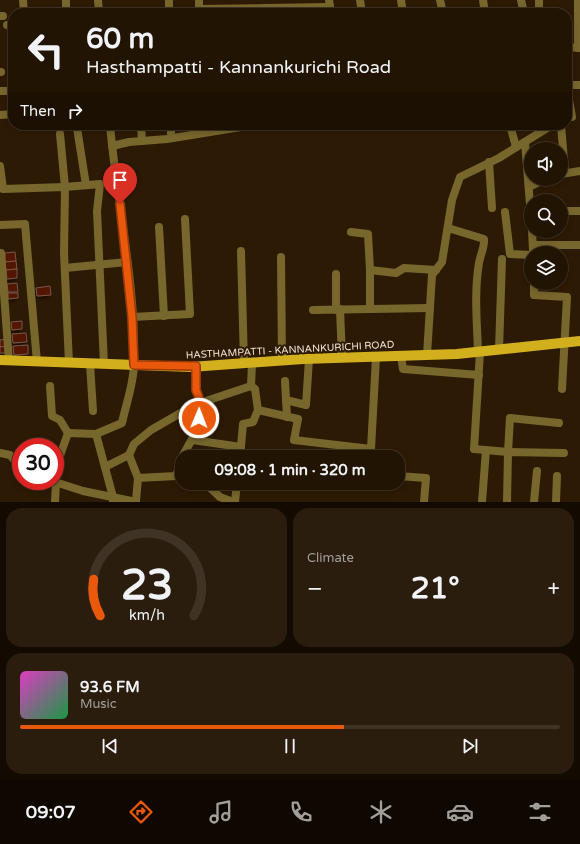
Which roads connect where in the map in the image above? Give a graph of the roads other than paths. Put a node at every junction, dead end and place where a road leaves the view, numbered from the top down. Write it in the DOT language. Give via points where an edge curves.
graph roads {
  1 [pos="578,0"];
  2 [pos="330,7"];
  3 [pos="264,8"];
  4 [pos="579,48"];
  5 [pos="77,130"];
  6 [pos="110,130"];
  7 [pos="141,130"];
  8 [pos="171,130"];
  9 [pos="197,130"];
  10 [pos="511,130"];
  11 [pos="539,130"];
  12 [pos="561,130"];
  13 [pos="60,134"];
  14 [pos="171,138"];
  15 [pos="142,141"];
  16 [pos="525,142"];
  17 [pos="562,142"];
  18 [pos="524,143"];
  19 [pos="112,146"];
  20 [pos="516,147"];
  21 [pos="490,162"];
  22 [pos="0,166"];
  23 [pos="580,171"];
  24 [pos="568,173"];
  25 [pos="86,186"];
  26 [pos="65,187"];
  27 [pos="529,187"];
  28 [pos="530,194"];
  29 [pos="492,208"];
  30 [pos="568,211"];
  31 [pos="580,211"];
  32 [pos="505,212"];
  33 [pos="185,219"];
  34 [pos="0,225"];
  35 [pos="159,227"];
  36 [pos="448,228"];
  37 [pos="351,232"];
  38 [pos="580,245"];
  39 [pos="568,246"];
  40 [pos="241,251"];
  41 [pos="524,252"];
  42 [pos="1,253"];
  43 [pos="281,257"];
  44 [pos="502,259"];
  45 [pos="127,262"];
  46 [pos="99,265"];
  47 [pos="65,268"];
  48 [pos="370,270"];
  49 [pos="436,270"];
  50 [pos="336,274"];
  51 [pos="534,290"];
  52 [pos="430,308"];
  53 [pos="370,309"];
  54 [pos="313,310"];
  55 [pos="338,310"];
  56 [pos="164,316"];
  57 [pos="132,317"];
  58 [pos="580,341"];
  59 [pos="564,343"];
  60 [pos="499,350"];
  61 [pos="479,352"];
  62 [pos="427,355"];
  63 [pos="402,356"];
  64 [pos="376,357"];
  65 [pos="342,358"];
  66 [pos="309,359"];
  67 [pos="4,360"];
  68 [pos="282,361"];
  69 [pos="37,362"];
  70 [pos="69,363"];
  71 [pos="248,363"];
  72 [pos="90,364"];
  73 [pos="104,364"];
  74 [pos="134,365"];
  75 [pos="196,366"];
  76 [pos="479,375"];
  77 [pos="285,381"];
  78 [pos="50,386"];
  79 [pos="251,386"];
  80 [pos="562,389"];
  81 [pos="286,400"];
  82 [pos="201,403"];
  83 [pos="258,410"];
  84 [pos="93,411"];
  85 [pos="287,417"];
  86 [pos="558,423"];
  87 [pos="68,433"];
  88 [pos="96,434"];
  89 [pos="193,440"];
  90 [pos="64,444"];
  91 [pos="241,447"];
  92 [pos="187,450"];
  93 [pos="241,450"];
  94 [pos="486,450"];
  95 [pos="508,452"];
  96 [pos="0,453"];
  97 [pos="564,453"];
  98 [pos="129,455"];
  99 [pos="12,457"];
  100 [pos="105,467"];
  101 [pos="537,470"];
  102 [pos="405,476"];
  103 [pos="557,476"];
  104 [pos="175,477"];
  105 [pos="138,478"];
  106 [pos="64,485"];
  107 [pos="54,490"];
  108 [pos="212,490"];
  109 [pos="236,490"];
  110 [pos="113,499"];
  111 [pos="55,502"];
  112 [pos="136,502"];
  113 [pos="234,502"];
  114 [pos="424,502"];
  115 [pos="482,502"];
  116 [pos="507,502"];
  117 [pos="534,502"];
  118 [pos="556,502"];
  1 -- 4 [label="street"];
  2 -- 3 [label="street"];
  5 -- 25 [label="street"];
  6 -- 19 [label="street"];
  7 -- 15 [label="street"];
  8 -- 14 [label="street"];
  9 -- 14 [label="street"];
  10 -- 20 [label="street"];
  11 -- 16 [label="street"];
  12 -- 17 [label="street"];
  13 -- 26 [label="street"];
  14 -- 15 [label="street"];
  15 -- 19 [label="street"];
  18 -- 20 [label="street"];
  19 -- 45 [label="street"];
  20 -- 21 [label="street"];
  21 -- 29 [label="street"];
  21 -- 36 [label="street" via="460,177 452,200"];
  22 -- 26 [label="street" via="3,189"];
  23 -- 24 [label="street"];
  25 -- 26 [label="street"];
  25 -- 46 [label="street" via="100,184 97,211"];
  26 -- 47 [label="street"];
  27 -- 28 [label="street"];
  30 -- 31 [label="street"];
  32 -- 41 [label="street" via="510,254"];
  33 -- 56 [label="street" via="190,314"];
  34 -- 69 [label="street" via="25,224"];
  35 -- 56 [label="street"];
  36 -- 49 [label="street" via="442,262"];
  36 -- 61 [label="street" via="484,239 476,282"];
  37 -- 48 [label="street" via="368,234"];
  38 -- 39 [label="street"];
  40 -- 71 [label="street"];
  42 -- 67 [label="street"];
  43 -- 68 [label="street"];
  44 -- 60 [label="street"];
  45 -- 46 [label="street"];
  45 -- 57 [label="street"];
  46 -- 47 [label="street"];
  46 -- 73 [label="street"];
  47 -- 70 [label="street"];
  48 -- 49 [label="street" via="396,273 404,268"];
  48 -- 53 [label="street"];
  49 -- 52 [label="street" via="432,276"];
  50 -- 55 [label="street"];
  51 -- 59 [label="street" via="534,295 567,297"];
  52 -- 53 [label="street"];
  52 -- 62 [label="street"];
  53 -- 55 [label="street"];
  54 -- 55 [label="street"];
  55 -- 65 [label="street"];
  56 -- 57 [label="street"];
  57 -- 74 [label="street"];
  58 -- 59 [label="main road, HASTHAMPATTI - KANNANKURICHI ROAD"];
  59 -- 60 [label="main road, HASTHAMPATTI - KANNANKURICHI ROAD"];
  59 -- 80 [label="street"];
  60 -- 61 [label="main road, HASTHAMPATTI - KANNANKURICHI ROAD"];
  61 -- 62 [label="main road, HASTHAMPATTI - KANNANKURICHI ROAD"];
  61 -- 76 [label="street"];
  62 -- 63 [label="main road, HASTHAMPATTI - KANNANKURICHI ROAD"];
  63 -- 64 [label="main road, HASTHAMPATTI - KANNANKURICHI ROAD"];
  63 -- 76 [label="street" via="403,369"];
  64 -- 65 [label="main road, HASTHAMPATTI - KANNANKURICHI ROAD"];
  64 -- 85 [label="street" via="371,449 294,440 298,419"];
  65 -- 66 [label="main road, HASTHAMPATTI - KANNANKURICHI ROAD"];
  66 -- 68 [label="main road, HASTHAMPATTI - KANNANKURICHI ROAD"];
  66 -- 81 [label="street" via="306,405"];
  67 -- 69 [label="main road, HASTHAMPATTI - KANNANKURICHI ROAD"];
  68 -- 71 [label="main road, HASTHAMPATTI - KANNANKURICHI ROAD"];
  69 -- 70 [label="main road, HASTHAMPATTI - KANNANKURICHI ROAD"];
  70 -- 72 [label="main road, HASTHAMPATTI - KANNANKURICHI ROAD"];
  71 -- 75 [label="main road, HASTHAMPATTI - KANNANKURICHI ROAD"];
  71 -- 79 [label="street"];
  72 -- 73 [label="main road, HASTHAMPATTI - KANNANKURICHI ROAD"];
  72 -- 84 [label="street"];
  73 -- 74 [label="main road, HASTHAMPATTI - KANNANKURICHI ROAD"];
  74 -- 75 [label="main road, HASTHAMPATTI - KANNANKURICHI ROAD"];
  74 -- 88 [label="street" via="122,423"];
  75 -- 82 [label="street" via="196,390"];
  76 -- 94 [label="street" via="474,449"];
  77 -- 81 [label="street"];
  78 -- 87 [label="street" via="52,416 60,420"];
  79 -- 82 [label="street"];
  79 -- 83 [label="street" via="255,389"];
  81 -- 85 [label="street"];
  82 -- 89 [label="street"];
  82 -- 98 [label="street" via="151,430 134,444"];
  83 -- 85 [label="street"];
  83 -- 91 [label="street" via="253,422 243,424"];
  86 -- 95 [label="street" via="510,418"];
  87 -- 88 [label="street"];
  87 -- 90 [label="street"];
  88 -- 100 [label="street"];
  89 -- 91 [label="street"];
  89 -- 92 [label="street"];
  91 -- 93 [label="street"];
  94 -- 95 [label="street"];
  94 -- 115 [label="street"];
  95 -- 97 [label="street"];
  95 -- 116 [label="street"];
  96 -- 99 [label="street"];
  98 -- 100 [label="street"];
  98 -- 105 [label="street"];
  100 -- 110 [label="street"];
  101 -- 117 [label="street"];
  102 -- 114 [label="street" via="426,478"];
  103 -- 118 [label="street"];
  104 -- 105 [label="street"];
  105 -- 112 [label="street"];
  106 -- 110 [label="street"];
  107 -- 111 [label="street"];
  108 -- 113 [label="street" via="220,497"];
  109 -- 113 [label="street"];
  110 -- 112 [label="street"];
}
